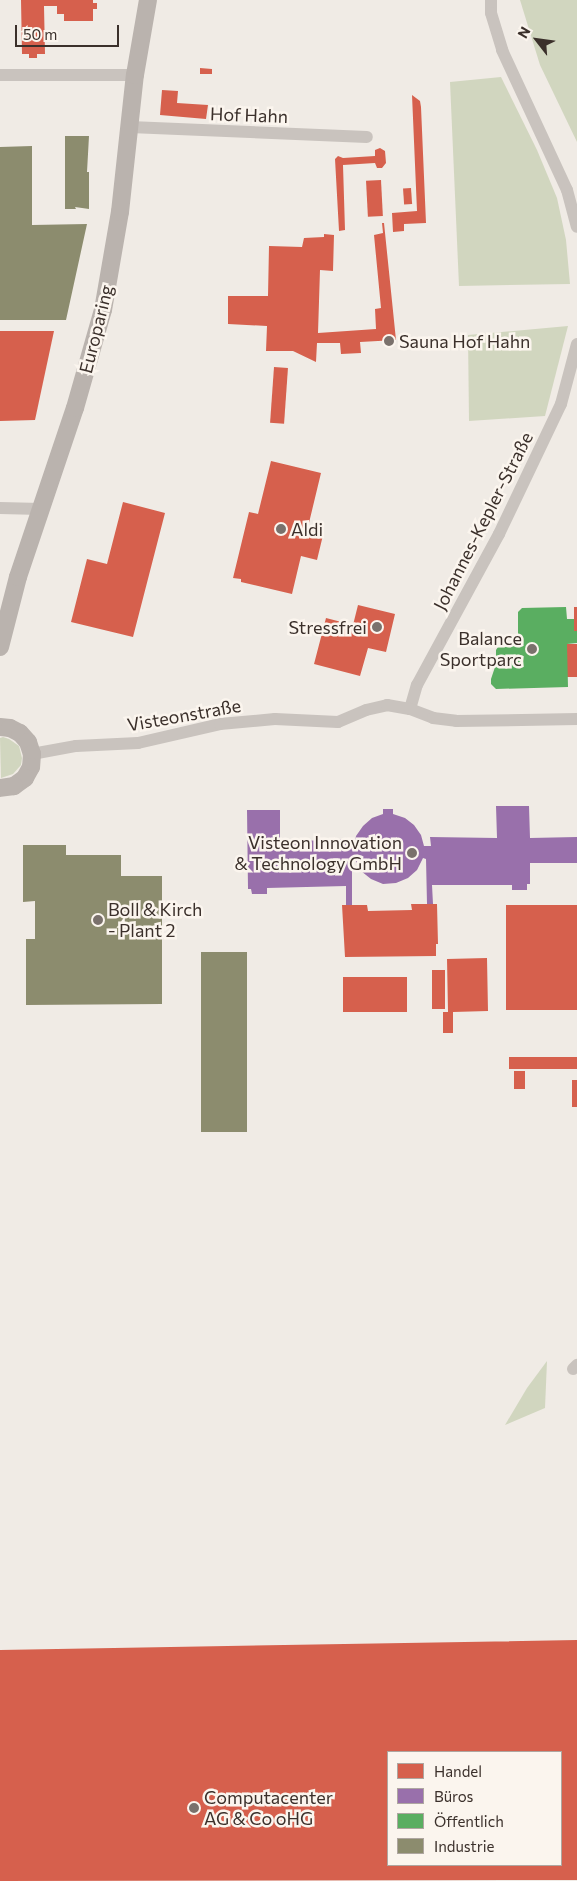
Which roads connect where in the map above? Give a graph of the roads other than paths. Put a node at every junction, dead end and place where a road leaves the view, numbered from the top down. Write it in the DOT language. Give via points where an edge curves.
graph roads {
  1 [pos="148,0"];
  2 [pos="491,0"];
  3 [pos="0,74"];
  4 [pos="136,75"];
  5 [pos="130,127"];
  6 [pos="367,137"];
  7 [pos="577,227"];
  8 [pos="577,344"];
  9 [pos="0,508"];
  10 [pos="41,509"];
  11 [pos="0,647"];
  12 [pos="410,709"];
  13 [pos="577,720"];
  14 [pos="0,727"];
  15 [pos="32,754"];
  16 [pos="0,788"];
  1 -- 4 [label="street, Europaring"];
  2 -- 7 [label="street" via="491,13 502,50 567,190"];
  3 -- 4 [label="street"];
  4 -- 5 [label="street, Europaring"];
  5 -- 6 [label="street, Hof Hahn"];
  5 -- 10 [label="street, Europaring" via="120,212 103,310"];
  8 -- 12 [label="street, Johannes-Kepler-Straße" via="561,404 498,534 417,685"];
  9 -- 10 [label="street"];
  10 -- 11 [label="street, Europaring" via="18,576"];
  12 -- 13 [label="street, Visteonstraße" via="433,718 456,721"];
  12 -- 15 [label="street, Visteonstraße" via="387,705 338,722 275,719 220,724 138,744 76,746"];
  14 -- 15 [label="street" via="20,733"];
  15 -- 16 [label="street" via="31,767 24,778 14,786"];
}
